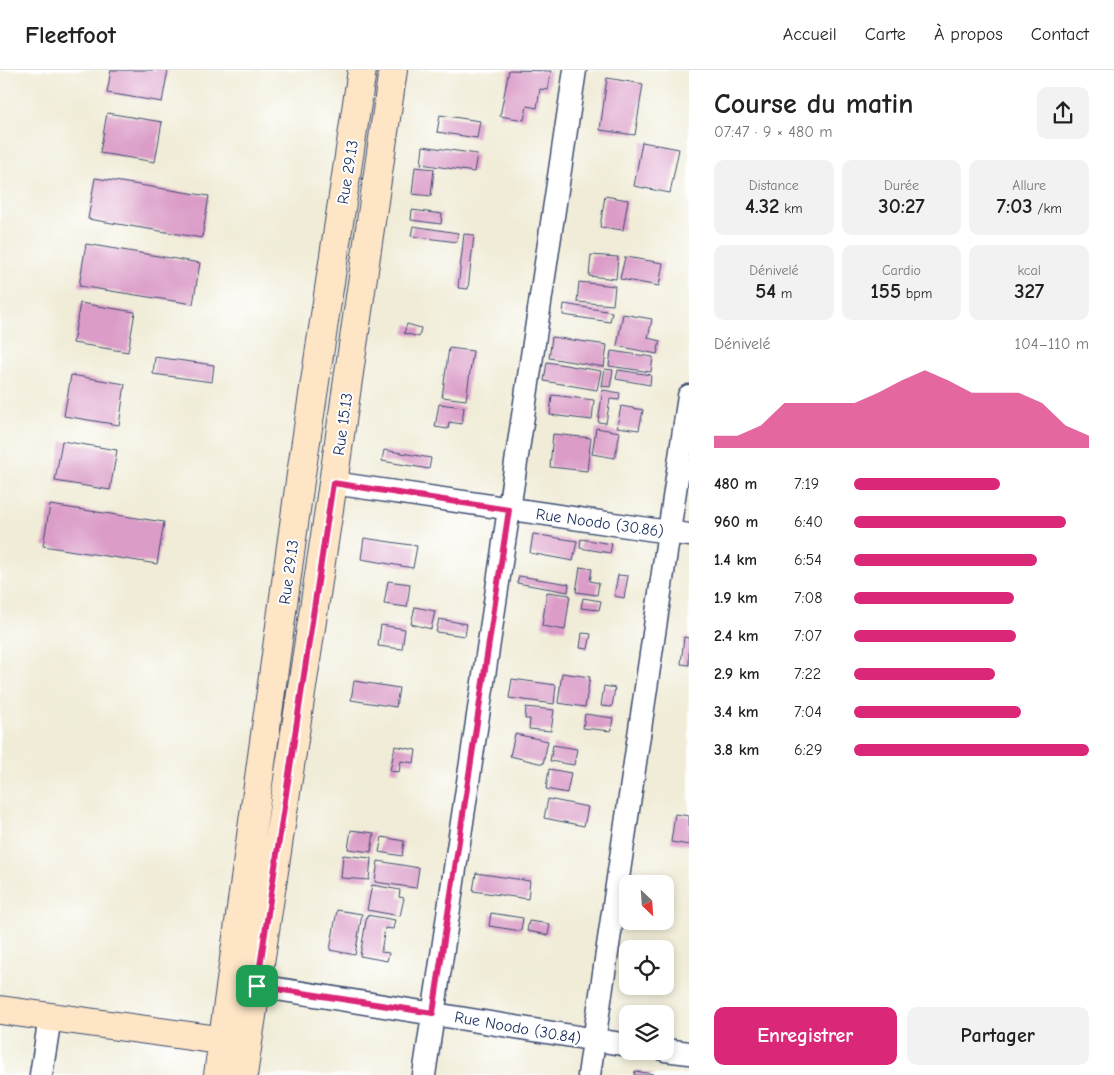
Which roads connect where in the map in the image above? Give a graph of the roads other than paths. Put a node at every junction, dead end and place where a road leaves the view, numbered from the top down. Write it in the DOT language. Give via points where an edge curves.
graph roads {
  1 [pos="362,70"];
  2 [pos="393,70"];
  3 [pos="576,70"];
  4 [pos="689,396"];
  5 [pos="333,483"];
  6 [pos="509,510"];
  7 [pos="679,533"];
  8 [pos="244,984"];
  9 [pos="0,1010"];
  10 [pos="433,1013"];
  11 [pos="50,1018"];
  12 [pos="594,1041"];
  13 [pos="235,1042"];
  14 [pos="619,1044"];
  15 [pos="674,1052"];
  16 [pos="689,1054"];
  17 [pos="41,1075"];
  18 [pos="218,1075"];
  19 [pos="243,1075"];
  20 [pos="424,1075"];
  21 [pos="589,1075"];
  1 -- 8 [label="main road, Rue 29.13" via="300,481"];
  2 -- 5 [label="main road, Rue 15.13"];
  3 -- 6 [label="street"];
  4 -- 7 [label="street"];
  5 -- 6 [label="street, Rue Noodo (30.86)"];
  5 -- 8 [label="main road, Rue 15.13"];
  6 -- 7 [label="street, Rue Noodo (30.86)"];
  6 -- 10 [label="street"];
  7 -- 12 [label="street"];
  8 -- 10 [label="street, Rue Noodo (30.84)"];
  8 -- 13 [label="main road, Rue 15.13"];
  9 -- 11 [label="main road"];
  10 -- 12 [label="street, Rue Noodo (30.84)"];
  10 -- 20 [label="street"];
  11 -- 13 [label="main road"];
  11 -- 17 [label="street"];
  12 -- 14 [label="street, Rue Noodo (30.84)"];
  12 -- 21 [label="street"];
  13 -- 18 [label="main road"];
  13 -- 19 [label="main road, Rue 15.13"];
  15 -- 16 [label="street"];
}
